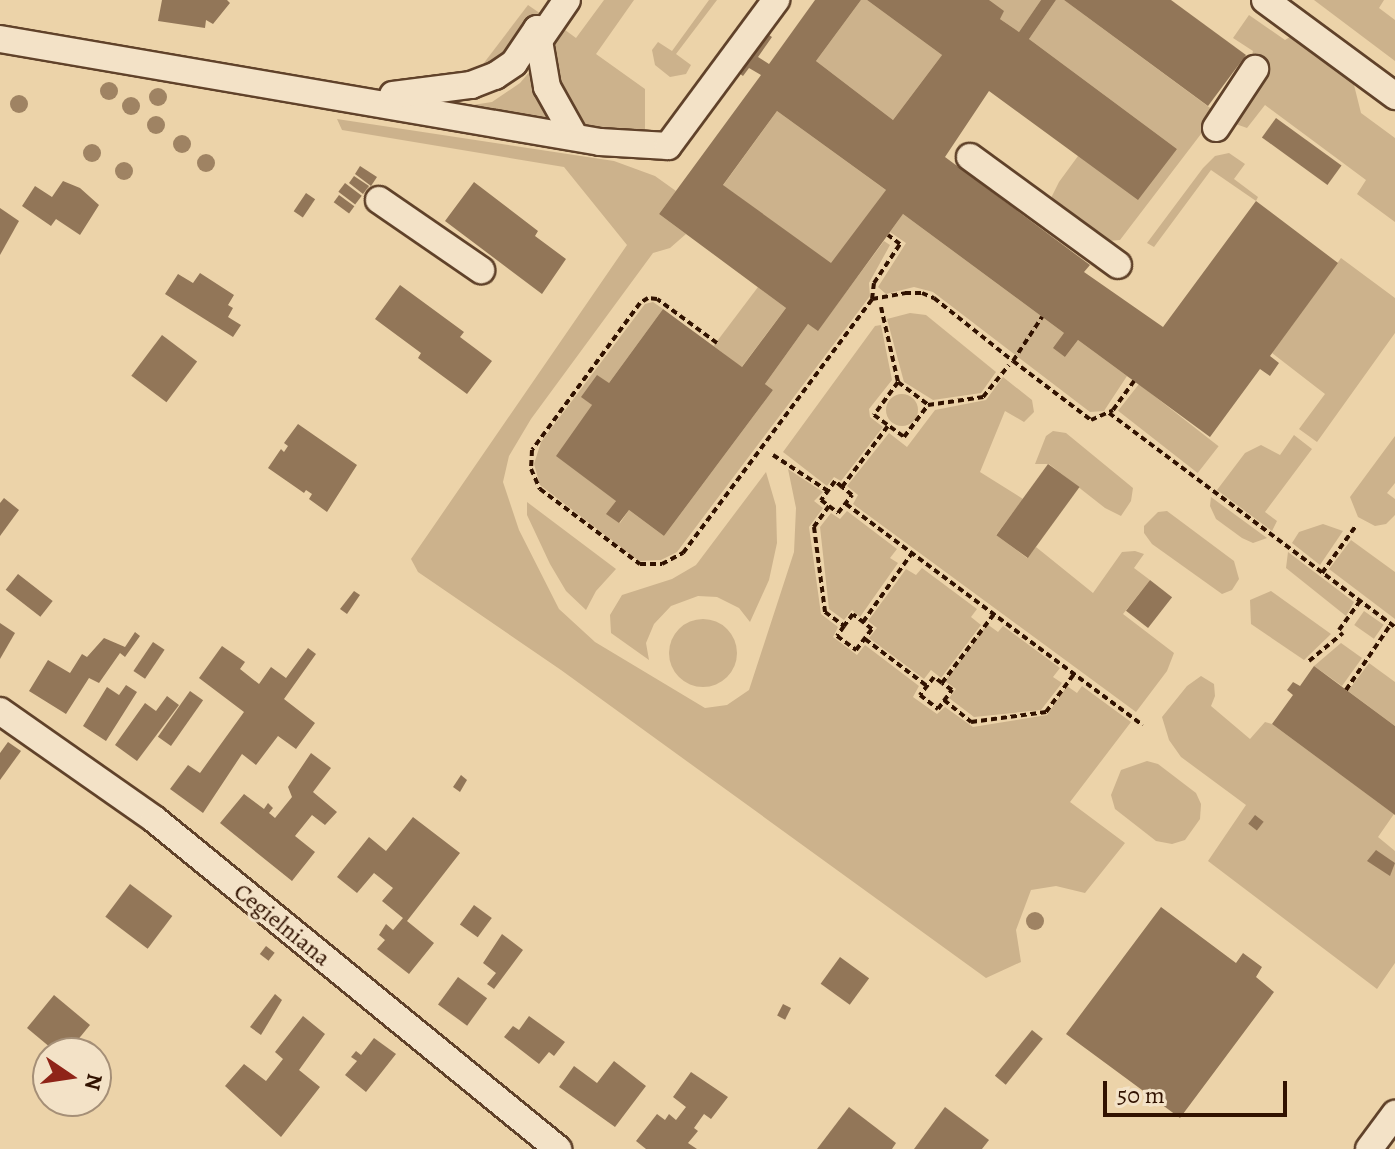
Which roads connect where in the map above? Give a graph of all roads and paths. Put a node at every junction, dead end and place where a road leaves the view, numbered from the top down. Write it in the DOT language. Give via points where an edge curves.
graph roads {
  1 [pos="558,0"];
  2 [pos="567,0"];
  3 [pos="776,0"];
  4 [pos="1265,0"];
  5 [pos="0,24"];
  6 [pos="538,35"];
  7 [pos="0,39"];
  8 [pos="1255,69"];
  9 [pos="1395,96"];
  10 [pos="397,106"];
  11 [pos="1216,128"];
  12 [pos="575,137"];
  13 [pos="970,157"];
  14 [pos="379,200"];
  15 [pos="888,235"];
  16 [pos="1118,265"];
  17 [pos="481,270"];
  18 [pos="872,299"];
  19 [pos="881,307"];
  20 [pos="1042,317"];
  21 [pos="717,343"];
  22 [pos="1011,363"];
  23 [pos="1134,381"];
  24 [pos="898,382"];
  25 [pos="928,405"];
  26 [pos="1109,413"];
  27 [pos="888,426"];
  28 [pos="773,455"];
  29 [pos="842,487"];
  30 [pos="828,491"];
  31 [pos="846,504"];
  32 [pos="829,506"];
  33 [pos="1355,527"];
  34 [pos="912,553"];
  35 [pos="1322,573"];
  36 [pos="1360,601"];
  37 [pos="994,614"];
  38 [pos="863,622"];
  39 [pos="1393,625"];
  40 [pos="844,626"];
  41 [pos="865,639"];
  42 [pos="1309,661"];
  43 [pos="1075,674"];
  44 [pos="942,683"];
  45 [pos="927,686"];
  46 [pos="1346,690"];
  47 [pos="944,700"];
  48 [pos="0,711"];
  49 [pos="1143,725"];
  50 [pos="1395,1114"];
  51 [pos="558,1149"];
  52 [pos="1369,1149"];
  1 -- 6 [label="street"];
  2 -- 6 [label="street"];
  3 -- 12 [label="street" via="668,146"];
  4 -- 9 [label="street"];
  5 -- 6 [label="street" via="18,34 395,95 471,85 495,76"];
  6 -- 10 [label="street" via="521,68 482,93"];
  6 -- 12 [label="street" via="547,87"];
  7 -- 10 [label="street"];
  8 -- 11 [label="street"];
  10 -- 12 [label="street"];
  13 -- 16 [label="street"];
  14 -- 17 [label="street"];
  15 -- 18 [label="path" via="900,244 874,283"];
  18 -- 21 [label="path" via="683,553 662,564 640,564 540,489 531,469 532,450 648,298 657,299"];
  18 -- 22 [label="path" via="922,293 934,298"];
  19 -- 24 [label="path"];
  20 -- 22 [label="path"];
  22 -- 25 [label="path" via="983,397"];
  22 -- 26 [label="path" via="1091,420"];
  23 -- 26 [label="path"];
  24 -- 25 [label="path"];
  24 -- 27 [label="path" via="874,415"];
  25 -- 27 [label="path" via="904,437"];
  26 -- 35 [label="path"];
  27 -- 29 [label="path"];
  28 -- 30 [label="path"];
  29 -- 30 [label="path" via="835,481"];
  29 -- 31 [label="path" via="852,495"];
  30 -- 32 [label="path" via="821,500"];
  31 -- 32 [label="path" via="838,513"];
  31 -- 34 [label="path"];
  32 -- 40 [label="path" via="814,527 825,612"];
  33 -- 35 [label="path"];
  34 -- 37 [label="path"];
  34 -- 38 [label="path"];
  35 -- 36 [label="path"];
  36 -- 39 [label="path"];
  36 -- 42 [label="path" via="1341,632"];
  37 -- 43 [label="path"];
  37 -- 44 [label="path"];
  38 -- 40 [label="path" via="853,614"];
  38 -- 41 [label="path" via="872,629"];
  39 -- 46 [label="path"];
  40 -- 41 [label="path" via="837,636 856,650"];
  41 -- 45 [label="path"];
  43 -- 47 [label="path" via="1046,712 971,722"];
  43 -- 49 [label="path"];
  44 -- 45 [label="path" via="934,677"];
  44 -- 47 [label="path" via="952,690"];
  45 -- 47 [label="path" via="920,695 938,709"];
  48 -- 51 [label="street, Cegielniana" via="154,819"];
  50 -- 52 [label="street"];
}
